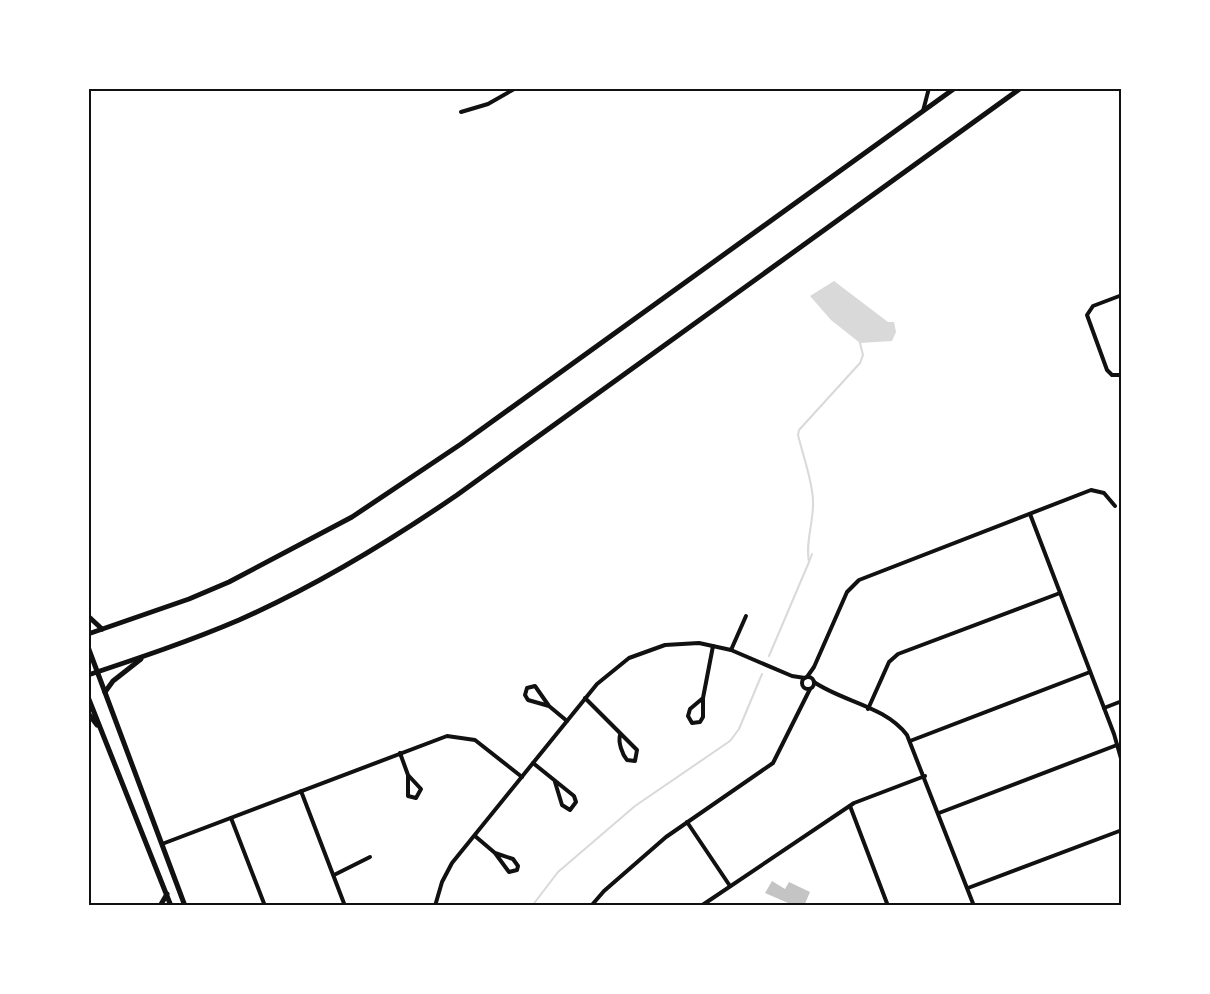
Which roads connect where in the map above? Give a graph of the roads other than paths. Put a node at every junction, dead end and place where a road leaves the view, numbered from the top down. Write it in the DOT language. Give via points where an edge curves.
graph roads {
  1 [pos="516,88"];
  2 [pos="929,88"];
  3 [pos="955,88"];
  4 [pos="1021,88"];
  5 [pos="461,112"];
  6 [pos="922,112"];
  7 [pos="1122,295"];
  8 [pos="1122,375"];
  9 [pos="1115,506"];
  10 [pos="1030,514"];
  11 [pos="1060,593"];
  12 [pos="88,616"];
  13 [pos="746,616"];
  14 [pos="102,630"];
  15 [pos="88,634"];
  16 [pos="713,645"];
  17 [pos="88,647"];
  18 [pos="731,650"];
  19 [pos="146,656"];
  20 [pos="814,667"];
  21 [pos="98,672"];
  22 [pos="1090,672"];
  23 [pos="88,675"];
  24 [pos="792,676"];
  25 [pos="806,678"];
  26 [pos="814,681"];
  27 [pos="803,685"];
  28 [pos="811,689"];
  29 [pos="827,691"];
  30 [pos="105,692"];
  31 [pos="88,697"];
  32 [pos="585,698"];
  33 [pos="703,698"];
  34 [pos="802,700"];
  35 [pos="1122,701"];
  36 [pos="549,706"];
  37 [pos="1104,708"];
  38 [pos="868,709"];
  39 [pos="88,713"];
  40 [pos="567,721"];
  41 [pos="102,731"];
  42 [pos="620,735"];
  43 [pos="910,741"];
  44 [pos="1117,745"];
  45 [pos="400,753"];
  46 [pos="1122,762"];
  47 [pos="533,764"];
  48 [pos="408,775"];
  49 [pos="925,776"];
  50 [pos="522,777"];
  51 [pos="555,782"];
  52 [pos="301,791"];
  53 [pos="850,806"];
  54 [pos="939,813"];
  55 [pos="231,818"];
  56 [pos="687,822"];
  57 [pos="1122,830"];
  58 [pos="474,836"];
  59 [pos="161,844"];
  60 [pos="495,853"];
  61 [pos="370,857"];
  62 [pos="333,875"];
  63 [pos="730,886"];
  64 [pos="968,888"];
  65 [pos="167,894"];
  66 [pos="160,906"];
  67 [pos="171,906"];
  68 [pos="185,906"];
  69 [pos="265,906"];
  70 [pos="345,906"];
  71 [pos="435,906"];
  72 [pos="591,906"];
  73 [pos="701,906"];
  74 [pos="888,906"];
  75 [pos="974,906"];
  1 -- 5 [label="street" via="488,104"];
  2 -- 6 [label="street"];
  3 -- 6 [label="main road"];
  4 -- 19 [label="main road" via="417,522 289,596"];
  6 -- 14 [label="main road" via="362,511 229,582"];
  7 -- 8 [label="street" via="1093,306 1087,315 1107,370 1112,375"];
  9 -- 10 [label="street" via="1104,493 1091,490"];
  10 -- 11 [label="street"];
  10 -- 20 [label="street" via="859,580 847,592"];
  11 -- 22 [label="street"];
  11 -- 38 [label="street" via="898,654 889,662"];
  12 -- 14 [label="main road"];
  13 -- 18 [label="street"];
  14 -- 15 [label="main road"];
  16 -- 18 [label="street"];
  16 -- 32 [label="street" via="673,644 647,650 613,669"];
  16 -- 33 [label="street"];
  17 -- 21 [label="main road"];
  18 -- 24 [label="street"];
  19 -- 21 [label="main road"];
  19 -- 30 [label="main road"];
  20 -- 25 [label="street"];
  20 -- 26 [label="street"];
  21 -- 23 [label="main road"];
  21 -- 30 [label="main road"];
  22 -- 37 [label="street"];
  22 -- 43 [label="street"];
  24 -- 25 [label="street"];
  24 -- 27 [label="street"];
  25 -- 26 [label="street"];
  25 -- 27 [label="street"];
  26 -- 28 [label="street"];
  26 -- 29 [label="street"];
  27 -- 28 [label="street"];
  27 -- 34 [label="street"];
  28 -- 29 [label="street"];
  28 -- 34 [label="street"];
  29 -- 38 [label="street"];
  30 -- 59 [label="main road"];
  31 -- 41 [label="main road"];
  32 -- 40 [label="street"];
  32 -- 42 [label="street"];
  33 -- 33 [label="street" via="703,717 692,723 690,709"];
  34 -- 56 [label="street" via="773,763"];
  35 -- 37 [label="street"];
  36 -- 36 [label="street" via="528,700 527,688 538,689"];
  36 -- 40 [label="street"];
  37 -- 44 [label="street"];
  38 -- 43 [label="street" via="896,724"];
  39 -- 41 [label="main road"];
  40 -- 47 [label="street"];
  41 -- 65 [label="main road"];
  42 -- 42 [label="street" via="637,750 635,760 624,757"];
  43 -- 49 [label="street"];
  44 -- 46 [label="street"];
  44 -- 54 [label="street"];
  45 -- 48 [label="street"];
  45 -- 50 [label="street" via="438,738 467,738 483,745"];
  45 -- 52 [label="street"];
  47 -- 50 [label="street"];
  47 -- 51 [label="street"];
  48 -- 48 [label="street" via="421,789 416,798 406,792"];
  49 -- 53 [label="street"];
  49 -- 54 [label="street"];
  50 -- 58 [label="street"];
  51 -- 51 [label="street" via="574,796 576,802 570,810 562,805"];
  52 -- 55 [label="street"];
  52 -- 62 [label="street"];
  53 -- 63 [label="street"];
  53 -- 74 [label="street"];
  54 -- 64 [label="street"];
  55 -- 59 [label="street"];
  55 -- 69 [label="street"];
  56 -- 63 [label="street"];
  56 -- 72 [label="street"];
  57 -- 64 [label="street"];
  58 -- 60 [label="street"];
  58 -- 71 [label="street" via="446,873"];
  59 -- 68 [label="main road"];
  60 -- 60 [label="street" via="515,860 517,870 505,870"];
  61 -- 62 [label="street"];
  62 -- 70 [label="street"];
  63 -- 73 [label="street"];
  64 -- 75 [label="street"];
  65 -- 66 [label="main road"];
  65 -- 67 [label="main road"];
}
